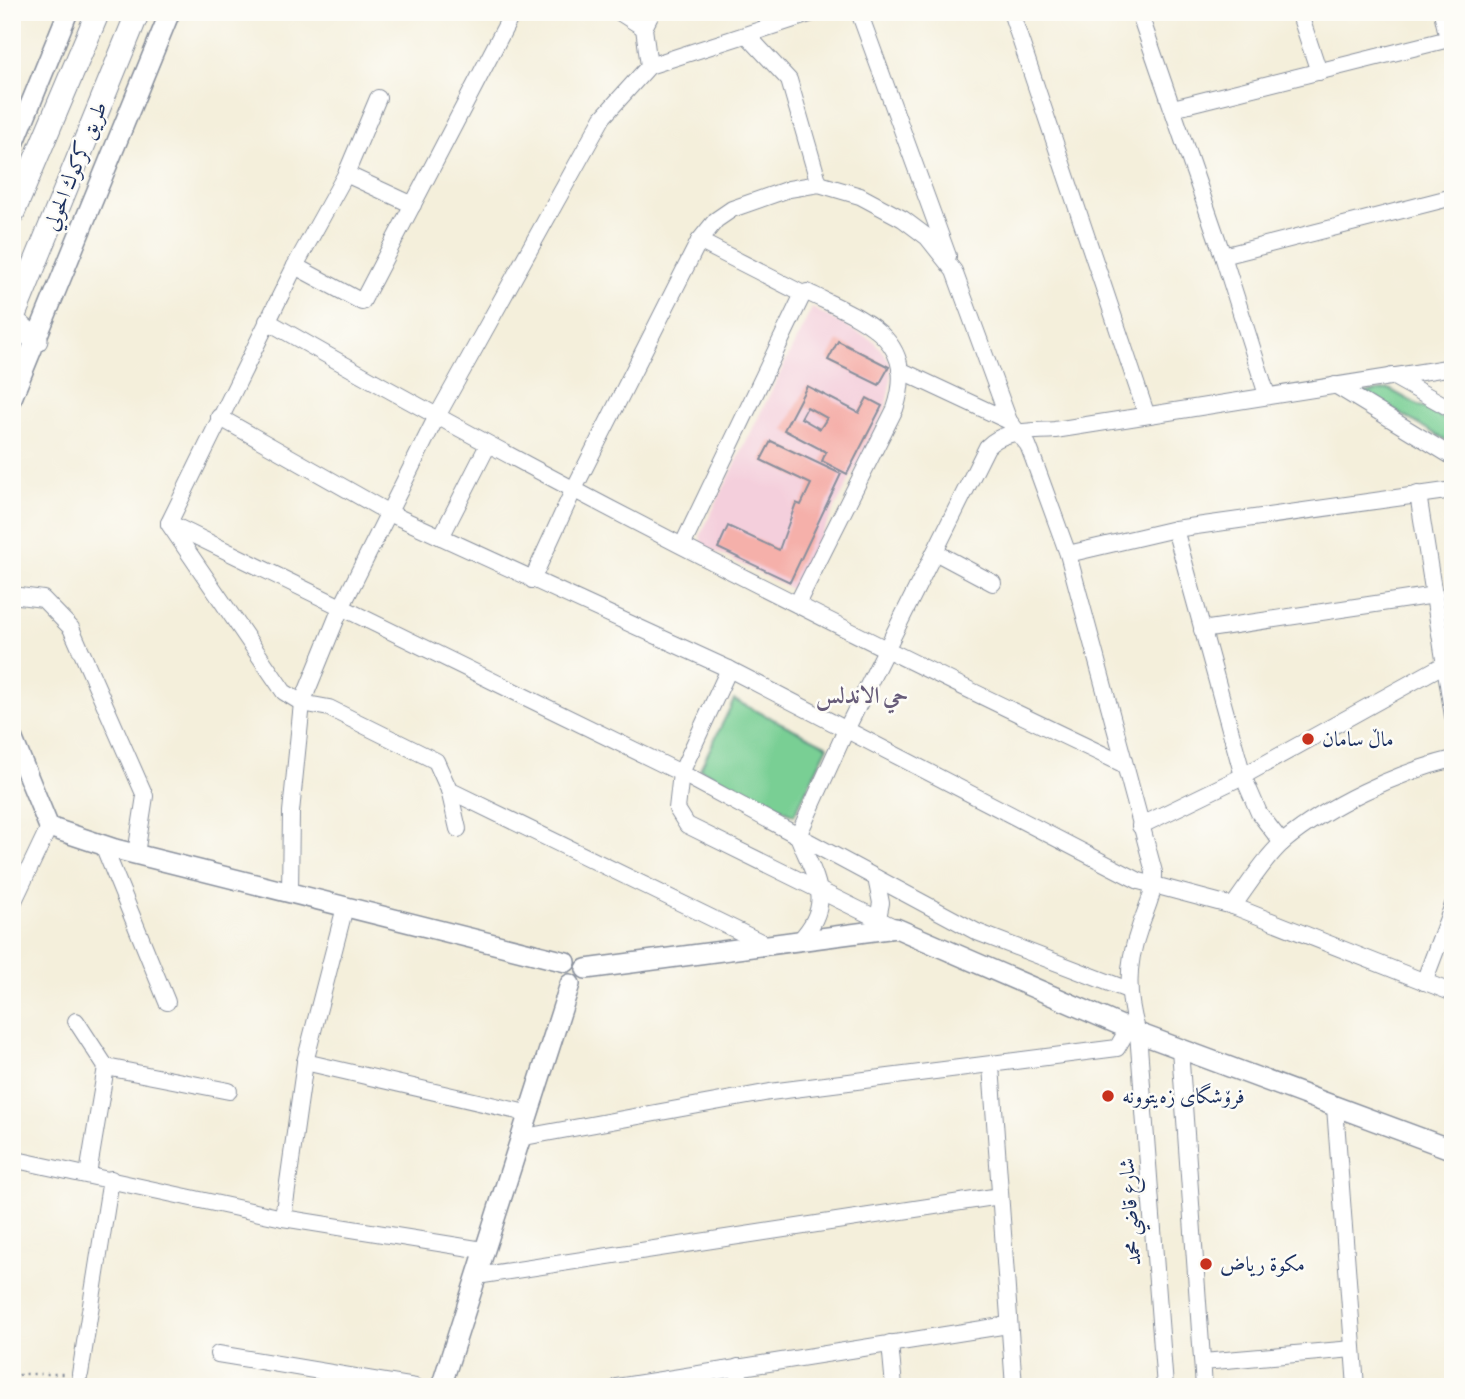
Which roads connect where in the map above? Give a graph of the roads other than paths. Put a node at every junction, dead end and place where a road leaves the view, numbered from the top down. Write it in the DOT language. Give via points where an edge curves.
graph roads {
  1 [pos="68,12"];
  2 [pos="97,12"];
  3 [pos="138,12"];
  4 [pos="170,12"];
  5 [pos="513,12"];
  6 [pos="619,12"];
  7 [pos="653,12"];
  8 [pos="817,12"];
  9 [pos="859,12"];
  10 [pos="1011,12"];
  11 [pos="1139,12"];
  12 [pos="1299,12"];
  13 [pos="1442,12"];
  14 [pos="644,28"];
  15 [pos="747,35"];
  16 [pos="1450,38"];
  17 [pos="649,66"];
  18 [pos="1319,72"];
  19 [pos="378,99"];
  20 [pos="1173,108"];
  21 [pos="12,149"];
  22 [pos="346,174"];
  23 [pos="819,184"];
  24 [pos="1453,197"];
  25 [pos="413,205"];
  26 [pos="12,215"];
  27 [pos="699,241"];
  28 [pos="1223,256"];
  29 [pos="295,266"];
  30 [pos="954,271"];
  31 [pos="803,294"];
  32 [pos="12,320"];
  33 [pos="267,321"];
  34 [pos="36,340"];
  35 [pos="1453,367"];
  36 [pos="900,370"];
  37 [pos="1392,376"];
  38 [pos="1335,385"];
  39 [pos="1267,395"];
  40 [pos="12,398"];
  41 [pos="1453,410"];
  42 [pos="1146,413"];
  43 [pos="219,417"];
  44 [pos="436,418"];
  45 [pos="1014,427"];
  46 [pos="488,445"];
  47 [pos="1453,457"];
  48 [pos="1453,490"];
  49 [pos="573,491"];
  50 [pos="1418,494"];
  51 [pos="389,513"];
  52 [pos="169,523"];
  53 [pos="1175,529"];
  54 [pos="441,537"];
  55 [pos="683,544"];
  56 [pos="935,552"];
  57 [pos="1068,554"];
  58 [pos="532,580"];
  59 [pos="993,583"];
  60 [pos="12,595"];
  61 [pos="1441,598"];
  62 [pos="797,604"];
  63 [pos="340,610"];
  64 [pos="1202,630"];
  65 [pos="887,651"];
  66 [pos="1449,663"];
  67 [pos="729,668"];
  68 [pos="302,703"];
  69 [pos="1452,711"];
  70 [pos="846,730"];
  71 [pos="12,737"];
  72 [pos="1453,759"];
  73 [pos="1123,764"];
  74 [pos="681,773"];
  75 [pos="1243,776"];
  76 [pos="449,790"];
  77 [pos="1140,826"];
  78 [pos="50,827"];
  79 [pos="458,828"];
  80 [pos="798,836"];
  81 [pos="1282,843"];
  82 [pos="103,845"];
  83 [pos="136,854"];
  84 [pos="876,878"];
  85 [pos="1155,885"];
  86 [pos="820,890"];
  87 [pos="290,893"];
  88 [pos="12,905"];
  89 [pos="1453,905"];
  90 [pos="1233,906"];
  91 [pos="345,907"];
  92 [pos="877,918"];
  93 [pos="896,928"];
  94 [pos="799,941"];
  95 [pos="767,945"];
  96 [pos="566,962"];
  97 [pos="586,969"];
  98 [pos="1424,982"];
  99 [pos="570,984"];
  100 [pos="1128,990"];
  101 [pos="1453,993"];
  102 [pos="167,1002"];
  103 [pos="76,1021"];
  104 [pos="1133,1031"];
  105 [pos="1180,1049"];
  106 [pos="305,1062"];
  107 [pos="991,1066"];
  108 [pos="106,1067"];
  109 [pos="229,1091"];
  110 [pos="1335,1107"];
  111 [pos="526,1113"];
  112 [pos="519,1138"];
  113 [pos="1453,1150"];
  114 [pos="13,1161"];
  115 [pos="88,1174"];
  116 [pos="111,1179"];
  117 [pos="1000,1196"];
  118 [pos="283,1218"];
  119 [pos="483,1250"];
  120 [pos="477,1276"];
  121 [pos="1008,1325"];
  122 [pos="890,1343"];
  123 [pos="1353,1349"];
  124 [pos="218,1354"];
  125 [pos="1203,1362"];
  126 [pos="738,1367"];
  127 [pos="72,1374"];
  128 [pos="415,1387"];
  129 [pos="441,1387"];
  130 [pos="617,1387"];
  131 [pos="740,1387"];
  132 [pos="894,1387"];
  133 [pos="1014,1387"];
  134 [pos="1165,1387"];
  135 [pos="1205,1387"];
  136 [pos="1356,1387"];
  1 -- 21 [label="main road"];
  2 -- 26 [label="highway, طريق كركوك الحولي"];
  3 -- 32 [label="highway, طريق كركوك الحولي"];
  4 -- 34 [label="main road"];
  5 -- 25 [label="street"];
  6 -- 14 [label="street"];
  7 -- 14 [label="street"];
  8 -- 15 [label="street"];
  9 -- 30 [label="street"];
  10 -- 42 [label="street"];
  11 -- 20 [label="street"];
  12 -- 18 [label="street"];
  13 -- 16 [label="street"];
  14 -- 17 [label="street"];
  15 -- 17 [label="street"];
  15 -- 23 [label="street" via="789,80"];
  16 -- 18 [label="street"];
  17 -- 44 [label="street" via="603,117"];
  18 -- 20 [label="street"];
  19 -- 22 [label="street"];
  20 -- 28 [label="street"];
  22 -- 25 [label="street"];
  22 -- 29 [label="street"];
  23 -- 27 [label="street" via="732,209"];
  23 -- 30 [label="street" via="860,196 903,219 927,237"];
  24 -- 28 [label="street"];
  25 -- 29 [label="street" via="362,302"];
  27 -- 31 [label="street"];
  27 -- 49 [label="street"];
  28 -- 39 [label="street"];
  29 -- 33 [label="street"];
  30 -- 45 [label="street"];
  31 -- 36 [label="street" via="807,292 881,331"];
  31 -- 55 [label="street"];
  32 -- 34 [label="highway"];
  33 -- 43 [label="street"];
  33 -- 44 [label="street"];
  34 -- 40 [label="main road"];
  35 -- 37 [label="street"];
  36 -- 45 [label="street"];
  36 -- 62 [label="street" via="901,390 895,408"];
  37 -- 38 [label="street"];
  37 -- 41 [label="street"];
  38 -- 39 [label="street"];
  38 -- 47 [label="street"];
  39 -- 42 [label="street"];
  42 -- 45 [label="street" via="1055,430"];
  43 -- 51 [label="street"];
  43 -- 52 [label="street"];
  44 -- 46 [label="street"];
  44 -- 51 [label="street"];
  45 -- 56 [label="street" via="987,447"];
  45 -- 57 [label="street" via="1033,458"];
  46 -- 49 [label="street"];
  46 -- 54 [label="street"];
  48 -- 50 [label="street"];
  49 -- 55 [label="street"];
  49 -- 58 [label="street"];
  50 -- 53 [label="street"];
  50 -- 61 [label="street"];
  51 -- 54 [label="street"];
  51 -- 63 [label="street"];
  52 -- 63 [label="street"];
  52 -- 68 [label="street" via="284,692"];
  53 -- 57 [label="street"];
  53 -- 64 [label="street"];
  54 -- 58 [label="street"];
  55 -- 62 [label="street"];
  56 -- 59 [label="street"];
  56 -- 65 [label="street"];
  57 -- 73 [label="street"];
  58 -- 67 [label="street"];
  60 -- 83 [label="street" via="43,599 71,628 145,796"];
  61 -- 64 [label="street"];
  61 -- 66 [label="street"];
  62 -- 65 [label="street"];
  63 -- 68 [label="street"];
  63 -- 74 [label="street"];
  64 -- 75 [label="street"];
  65 -- 70 [label="street"];
  65 -- 73 [label="street"];
  66 -- 69 [label="street"];
  66 -- 75 [label="street"];
  67 -- 70 [label="street"];
  67 -- 74 [label="street"];
  68 -- 76 [label="street" via="329,708 436,761"];
  68 -- 87 [label="street" via="291,812"];
  70 -- 80 [label="street"];
  70 -- 85 [label="street" via="1139,881"];
  71 -- 78 [label="main road"];
  72 -- 81 [label="street" via="1381,784"];
  73 -- 77 [label="street"];
  74 -- 80 [label="street"];
  74 -- 86 [label="street" via="677,809 687,825"];
  75 -- 77 [label="street"];
  75 -- 81 [label="street" via="1259,813"];
  76 -- 79 [label="street"];
  76 -- 95 [label="street"];
  77 -- 85 [label="street"];
  78 -- 82 [label="main road"];
  78 -- 88 [label="street"];
  80 -- 84 [label="street"];
  80 -- 86 [label="street"];
  81 -- 90 [label="street"];
  82 -- 83 [label="main road"];
  82 -- 102 [label="street"];
  83 -- 87 [label="main road"];
  84 -- 92 [label="street" via="881,903"];
  84 -- 100 [label="street" via="977,932"];
  85 -- 90 [label="street"];
  85 -- 100 [label="street, شارع قاضي محمد" via="1130,960"];
  86 -- 92 [label="street"];
  86 -- 94 [label="street" via="818,916"];
  87 -- 91 [label="main road"];
  89 -- 98 [label="street"];
  90 -- 98 [label="street"];
  91 -- 96 [label="main road"];
  91 -- 106 [label="street"];
  92 -- 93 [label="street"];
  93 -- 94 [label="main road"];
  93 -- 104 [label="main road"];
  94 -- 95 [label="main road"];
  95 -- 97 [label="main road"];
  96 -- 97 [label="main road" via="576,959"];
  96 -- 99 [label="main road" via="562,977"];
  97 -- 99 [label="main road" via="583,981"];
  98 -- 101 [label="street"];
  99 -- 111 [label="main road"];
  100 -- 104 [label="street, شارع قاضي محمد"];
  103 -- 108 [label="street"];
  104 -- 105 [label="main road"];
  104 -- 107 [label="street" via="1117,1048"];
  104 -- 134 [label="street, شارع قاضي محمد"];
  105 -- 110 [label="main road"];
  105 -- 125 [label="street"];
  106 -- 111 [label="street"];
  106 -- 118 [label="street"];
  107 -- 112 [label="street" via="770,1092"];
  107 -- 117 [label="street"];
  108 -- 109 [label="street"];
  108 -- 115 [label="street"];
  110 -- 113 [label="main road"];
  110 -- 123 [label="street"];
  111 -- 112 [label="main road"];
  112 -- 119 [label="main road"];
  114 -- 115 [label="street"];
  115 -- 116 [label="street"];
  116 -- 118 [label="street"];
  116 -- 127 [label="street"];
  117 -- 120 [label="street"];
  117 -- 121 [label="street"];
  118 -- 119 [label="street"];
  119 -- 120 [label="main road"];
  120 -- 129 [label="main road"];
  121 -- 122 [label="street"];
  121 -- 133 [label="street"];
  122 -- 126 [label="street"];
  122 -- 132 [label="street"];
  123 -- 125 [label="street"];
  123 -- 136 [label="street"];
  124 -- 128 [label="street"];
  125 -- 135 [label="street"];
  126 -- 130 [label="street"];
  126 -- 131 [label="street"];
}
